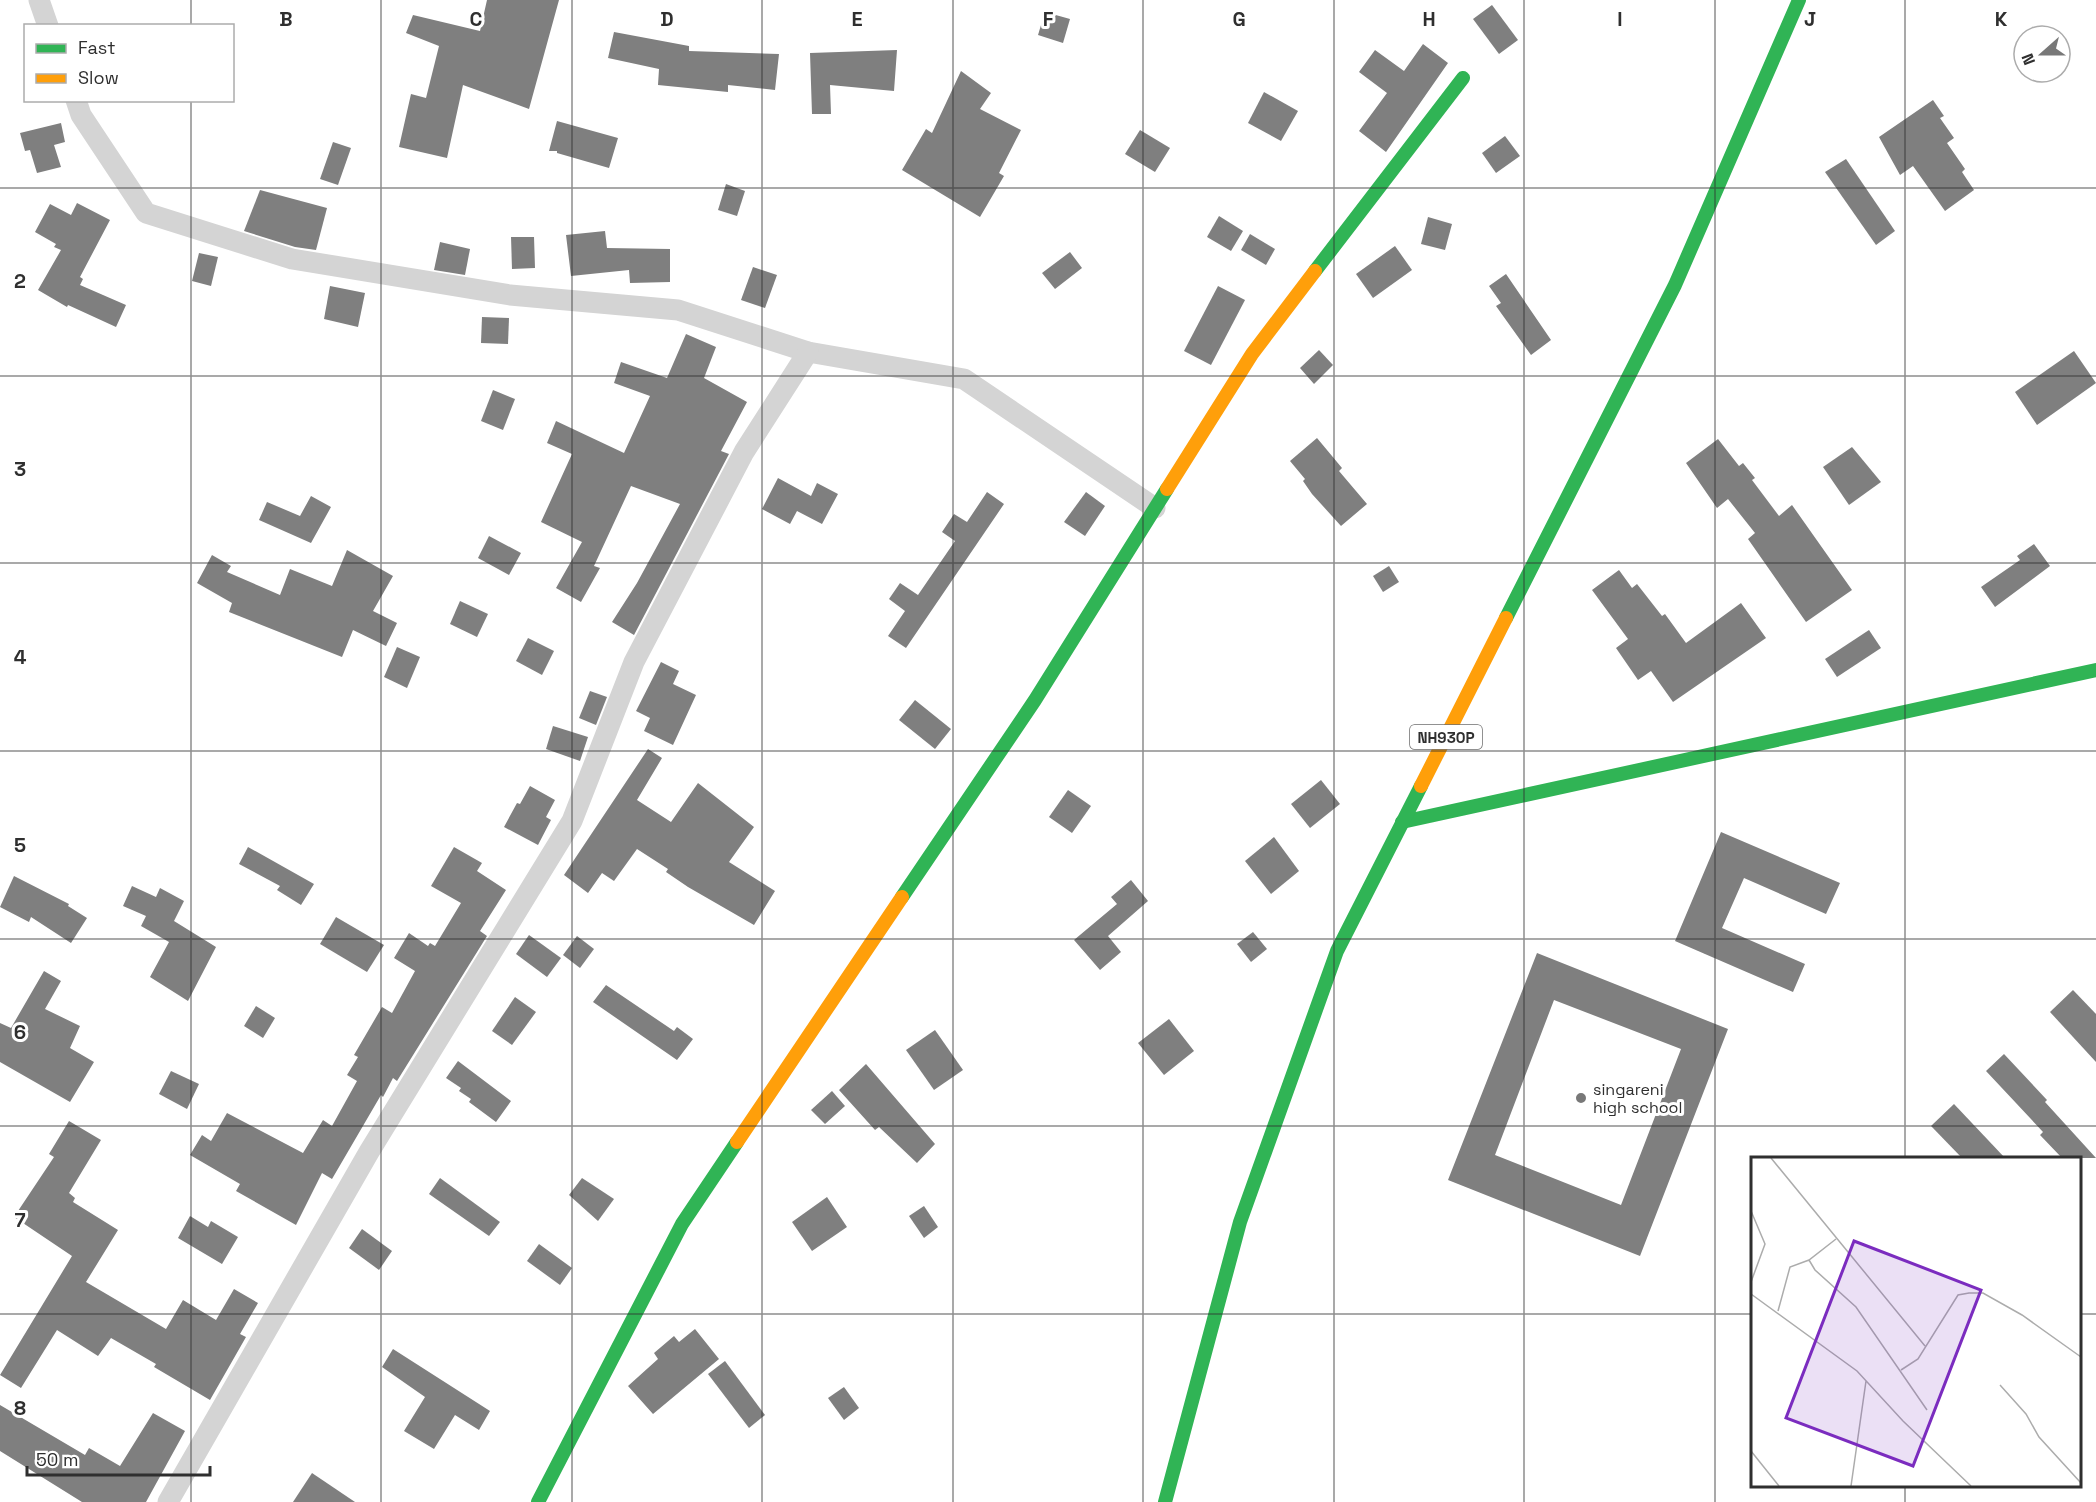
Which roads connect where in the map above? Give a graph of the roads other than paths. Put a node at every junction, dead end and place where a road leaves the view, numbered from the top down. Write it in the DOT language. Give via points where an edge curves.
graph roads {
  1 [pos="39,0"];
  2 [pos="1799,0"];
  3 [pos="47,24"];
  4 [pos="1463,78"];
  5 [pos="77,102"];
  6 [pos="808,352"];
  7 [pos="1155,508"];
  8 [pos="2096,670"];
  9 [pos="1402,822"];
  10 [pos="168,1502"];
  11 [pos="538,1502"];
  12 [pos="1165,1502"];
  1 -- 3 [label="street"];
  2 -- 9 [label="main road, NH930P" via="1675,285"];
  4 -- 7 [label="main road" via="1252,354"];
  5 -- 6 [label="street" via="81,115 146,213 292,258 510,295 678,310"];
  6 -- 7 [label="street" via="964,379"];
  6 -- 10 [label="street" via="744,452 634,662 572,821 369,1152"];
  7 -- 11 [label="main road" via="1035,700 682,1224"];
  8 -- 9 [label="main road"];
  9 -- 12 [label="main road, NH930P" via="1337,951 1240,1222"];
}
